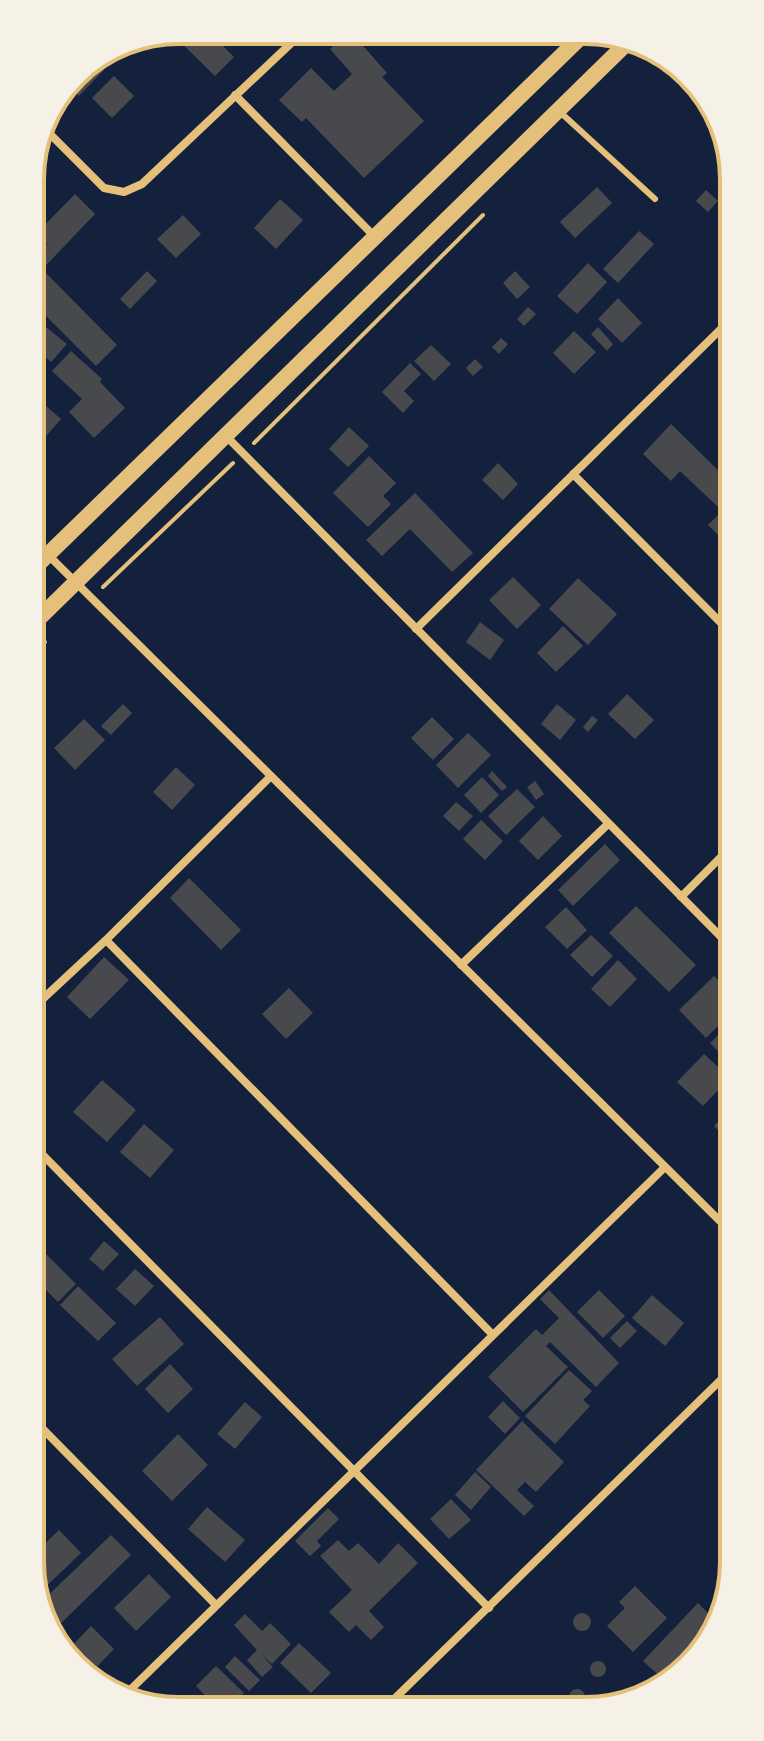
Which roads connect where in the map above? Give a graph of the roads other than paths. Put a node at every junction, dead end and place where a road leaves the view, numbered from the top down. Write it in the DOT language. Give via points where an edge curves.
graph roads {
  1 [pos="290,44"];
  2 [pos="574,44"];
  3 [pos="620,49"];
  4 [pos="235,95"];
  5 [pos="557,109"];
  6 [pos="52,136"];
  7 [pos="655,199"];
  8 [pos="376,238"];
  9 [pos="720,330"];
  10 [pos="226,436"];
  11 [pos="573,474"];
  12 [pos="44,551"];
  13 [pos="47,554"];
  14 [pos="44,557"];
  15 [pos="76,582"];
  16 [pos="44,613"];
  17 [pos="720,622"];
  18 [pos="416,629"];
  19 [pos="271,776"];
  20 [pos="608,824"];
  21 [pos="720,858"];
  22 [pos="681,897"];
  23 [pos="720,936"];
  24 [pos="106,940"];
  25 [pos="461,965"];
  26 [pos="44,998"];
  27 [pos="44,1156"];
  28 [pos="665,1167"];
  29 [pos="720,1221"];
  30 [pos="493,1335"];
  31 [pos="720,1381"];
  32 [pos="44,1430"];
  33 [pos="353,1472"];
  34 [pos="216,1605"];
  35 [pos="489,1608"];
  36 [pos="132,1688"];
  37 [pos="396,1697"];
  1 -- 4 [label="street"];
  2 -- 8 [label="main road"];
  3 -- 5 [label="main road"];
  4 -- 6 [label="street" via="142,184 124,192 104,188"];
  4 -- 8 [label="street"];
  5 -- 7 [label="lane"];
  5 -- 10 [label="main road"];
  8 -- 13 [label="main road"];
  9 -- 11 [label="street"];
  10 -- 15 [label="main road"];
  10 -- 18 [label="street"];
  11 -- 17 [label="street"];
  11 -- 18 [label="street"];
  12 -- 13 [label="street"];
  13 -- 14 [label="main road"];
  13 -- 15 [label="street"];
  15 -- 16 [label="main road"];
  15 -- 19 [label="street"];
  18 -- 20 [label="street"];
  19 -- 24 [label="street"];
  19 -- 25 [label="street"];
  20 -- 22 [label="street"];
  20 -- 25 [label="street"];
  21 -- 22 [label="street"];
  22 -- 23 [label="street"];
  24 -- 26 [label="street"];
  24 -- 30 [label="street"];
  25 -- 28 [label="street"];
  27 -- 33 [label="street"];
  28 -- 29 [label="street"];
  28 -- 30 [label="street"];
  30 -- 33 [label="street"];
  31 -- 35 [label="street"];
  32 -- 34 [label="street"];
  33 -- 34 [label="street"];
  33 -- 35 [label="street"];
  34 -- 36 [label="street"];
  35 -- 37 [label="street"];
}
